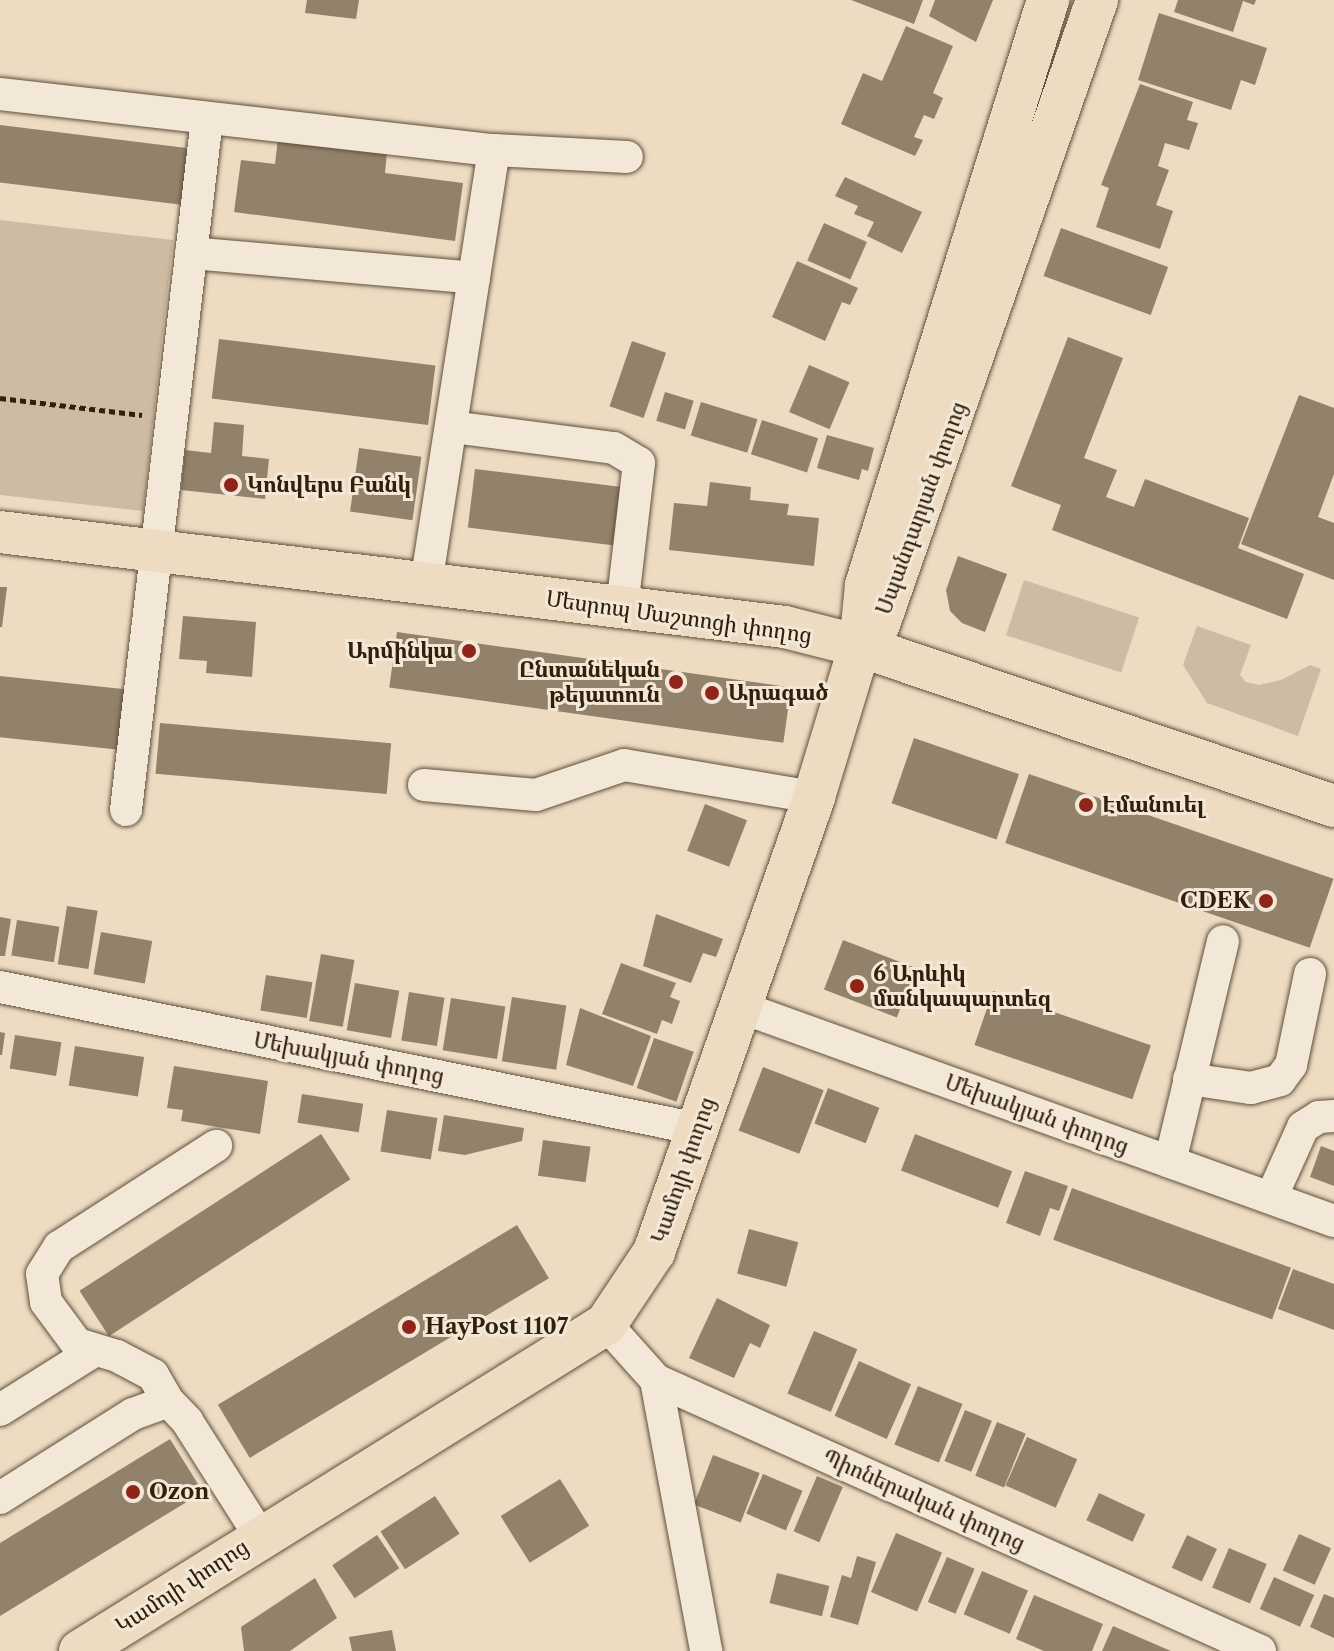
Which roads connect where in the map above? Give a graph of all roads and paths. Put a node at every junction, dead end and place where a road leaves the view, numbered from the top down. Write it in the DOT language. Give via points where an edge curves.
graph roads {
  1 [pos="1048,0"];
  2 [pos="1097,0"];
  3 [pos="0,94"];
  4 [pos="207,118"];
  5 [pos="494,150"];
  6 [pos="627,157"];
  7 [pos="191,253"];
  8 [pos="474,278"];
  9 [pos="0,398"];
  10 [pos="171,419"];
  11 [pos="452,427"];
  12 [pos="0,532"];
  13 [pos="155,550"];
  14 [pos="426,584"];
  15 [pos="622,607"];
  16 [pos="860,646"];
  17 [pos="424,785"];
  18 [pos="814,797"];
  19 [pos="1334,806"];
  20 [pos="126,810"];
  21 [pos="1223,941"];
  22 [pos="1310,974"];
  23 [pos="0,987"];
  24 [pos="740,1007"];
  25 [pos="1189,1079"];
  26 [pos="1334,1116"];
  27 [pos="698,1129"];
  28 [pos="216,1146"];
  29 [pos="1170,1162"];
  30 [pos="1271,1198"];
  31 [pos="1334,1221"];
  32 [pos="606,1324"];
  33 [pos="92,1352"];
  34 [pos="656,1380"];
  35 [pos="168,1401"];
  36 [pos="0,1410"];
  37 [pos="0,1498"];
  38 [pos="260,1536"];
  39 [pos="80,1651"];
  40 [pos="706,1651"];
  41 [pos="1260,1651"];
  1 -- 16 [label="main road, Սպանդարյան փողոց" via="866,585"];
  2 -- 16 [label="main road, Սպանդարյան փողոց" via="894,592 880,622"];
  3 -- 4 [label="street"];
  4 -- 5 [label="street"];
  4 -- 7 [label="street"];
  5 -- 6 [label="street"];
  5 -- 8 [label="street"];
  7 -- 8 [label="street"];
  7 -- 10 [label="street"];
  8 -- 11 [label="street"];
  9 -- 10 [label="path"];
  10 -- 13 [label="street"];
  11 -- 14 [label="street"];
  11 -- 15 [label="street" via="614,448 639,463"];
  12 -- 13 [label="main road, Մեսրոպ Մաշտոցի փողոց"];
  13 -- 14 [label="main road, Մեսրոպ Մաշտոցի փողոց"];
  13 -- 20 [label="street"];
  14 -- 15 [label="main road, Մեսրոպ Մաշտոցի փողոց"];
  15 -- 16 [label="main road, Մեսրոպ Մաշտոցի փողոց" via="785,627"];
  16 -- 18 [label="main road, Կամոյի փողոց"];
  16 -- 19 [label="main road, Մեսրոպ Մաշտոցի փողոց"];
  17 -- 18 [label="street" via="536,795 624,765"];
  18 -- 24 [label="main road, Կամոյի փողոց"];
  21 -- 25 [label="street"];
  22 -- 25 [label="street" via="1291,1065 1280,1080 1251,1088"];
  23 -- 27 [label="street, Մեխակյան փողոց"];
  24 -- 27 [label="main road, Կամոյի փողոց"];
  24 -- 29 [label="street, Մեխակյան փողոց"];
  25 -- 29 [label="street"];
  26 -- 30 [label="street" via="1319,1117 1303,1127"];
  27 -- 32 [label="main road, Կամոյի փողոց" via="654,1252"];
  28 -- 33 [label="street" via="59,1247 42,1274 46,1302 77,1344"];
  29 -- 30 [label="street, Մեխակյան փողոց"];
  30 -- 31 [label="street, Մեխակյան փողոց"];
  32 -- 34 [label="street, Պիոներական փողոց"];
  32 -- 38 [label="main road, Կամոյի փողոց"];
  33 -- 35 [label="street" via="117,1356 153,1375"];
  33 -- 36 [label="street"];
  34 -- 40 [label="street"];
  34 -- 41 [label="street, Պիոներական փողոց"];
  35 -- 37 [label="street" via="133,1414"];
  35 -- 38 [label="street" via="187,1421"];
  38 -- 39 [label="main road, Կամոյի փողոց"];
}
